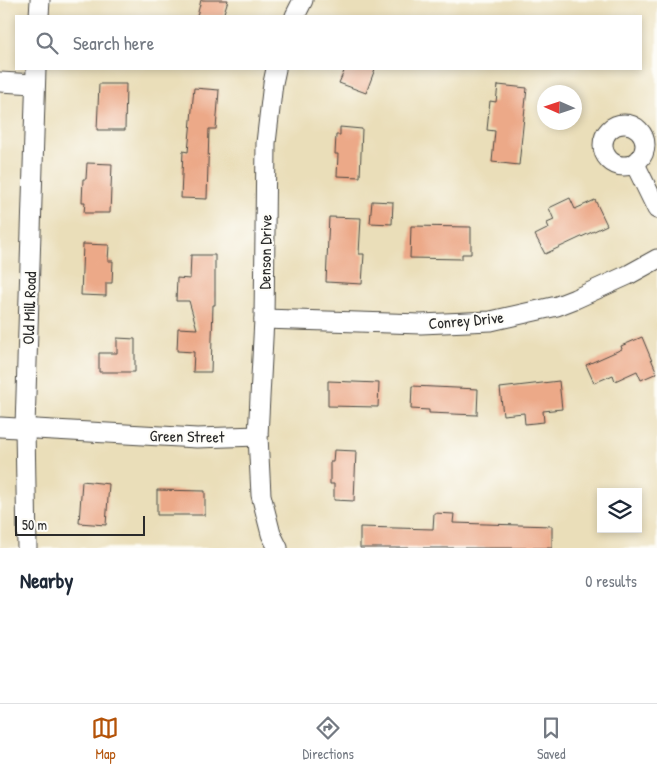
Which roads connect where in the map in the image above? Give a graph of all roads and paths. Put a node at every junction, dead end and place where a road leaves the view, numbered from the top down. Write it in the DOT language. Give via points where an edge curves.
graph roads {
  1 [pos="40,0"];
  2 [pos="303,0"];
  3 [pos="39,15"];
  4 [pos="296,15"];
  5 [pos="276,70"];
  6 [pos="36,76"];
  7 [pos="0,82"];
  8 [pos="635,164"];
  9 [pos="657,210"];
  10 [pos="657,259"];
  11 [pos="264,319"];
  12 [pos="0,427"];
  13 [pos="25,427"];
  14 [pos="258,436"];
  15 [pos="27,548"];
  16 [pos="278,548"];
  1 -- 3 [label="street"];
  2 -- 4 [label="street"];
  5 -- 11 [label="street, Denson Drive" via="266,143"];
  6 -- 7 [label="street"];
  6 -- 13 [label="street, Old Mill Road"];
  8 -- 9 [label="street"];
  10 -- 11 [label="street, Conrey Drive" via="557,306 491,321 422,324"];
  11 -- 14 [label="street, Denson Drive"];
  12 -- 13 [label="street, Green Street"];
  13 -- 14 [label="street, Green Street" via="197,438"];
  13 -- 15 [label="street, Old Mill Road"];
  14 -- 16 [label="street" via="260,495"];
}
